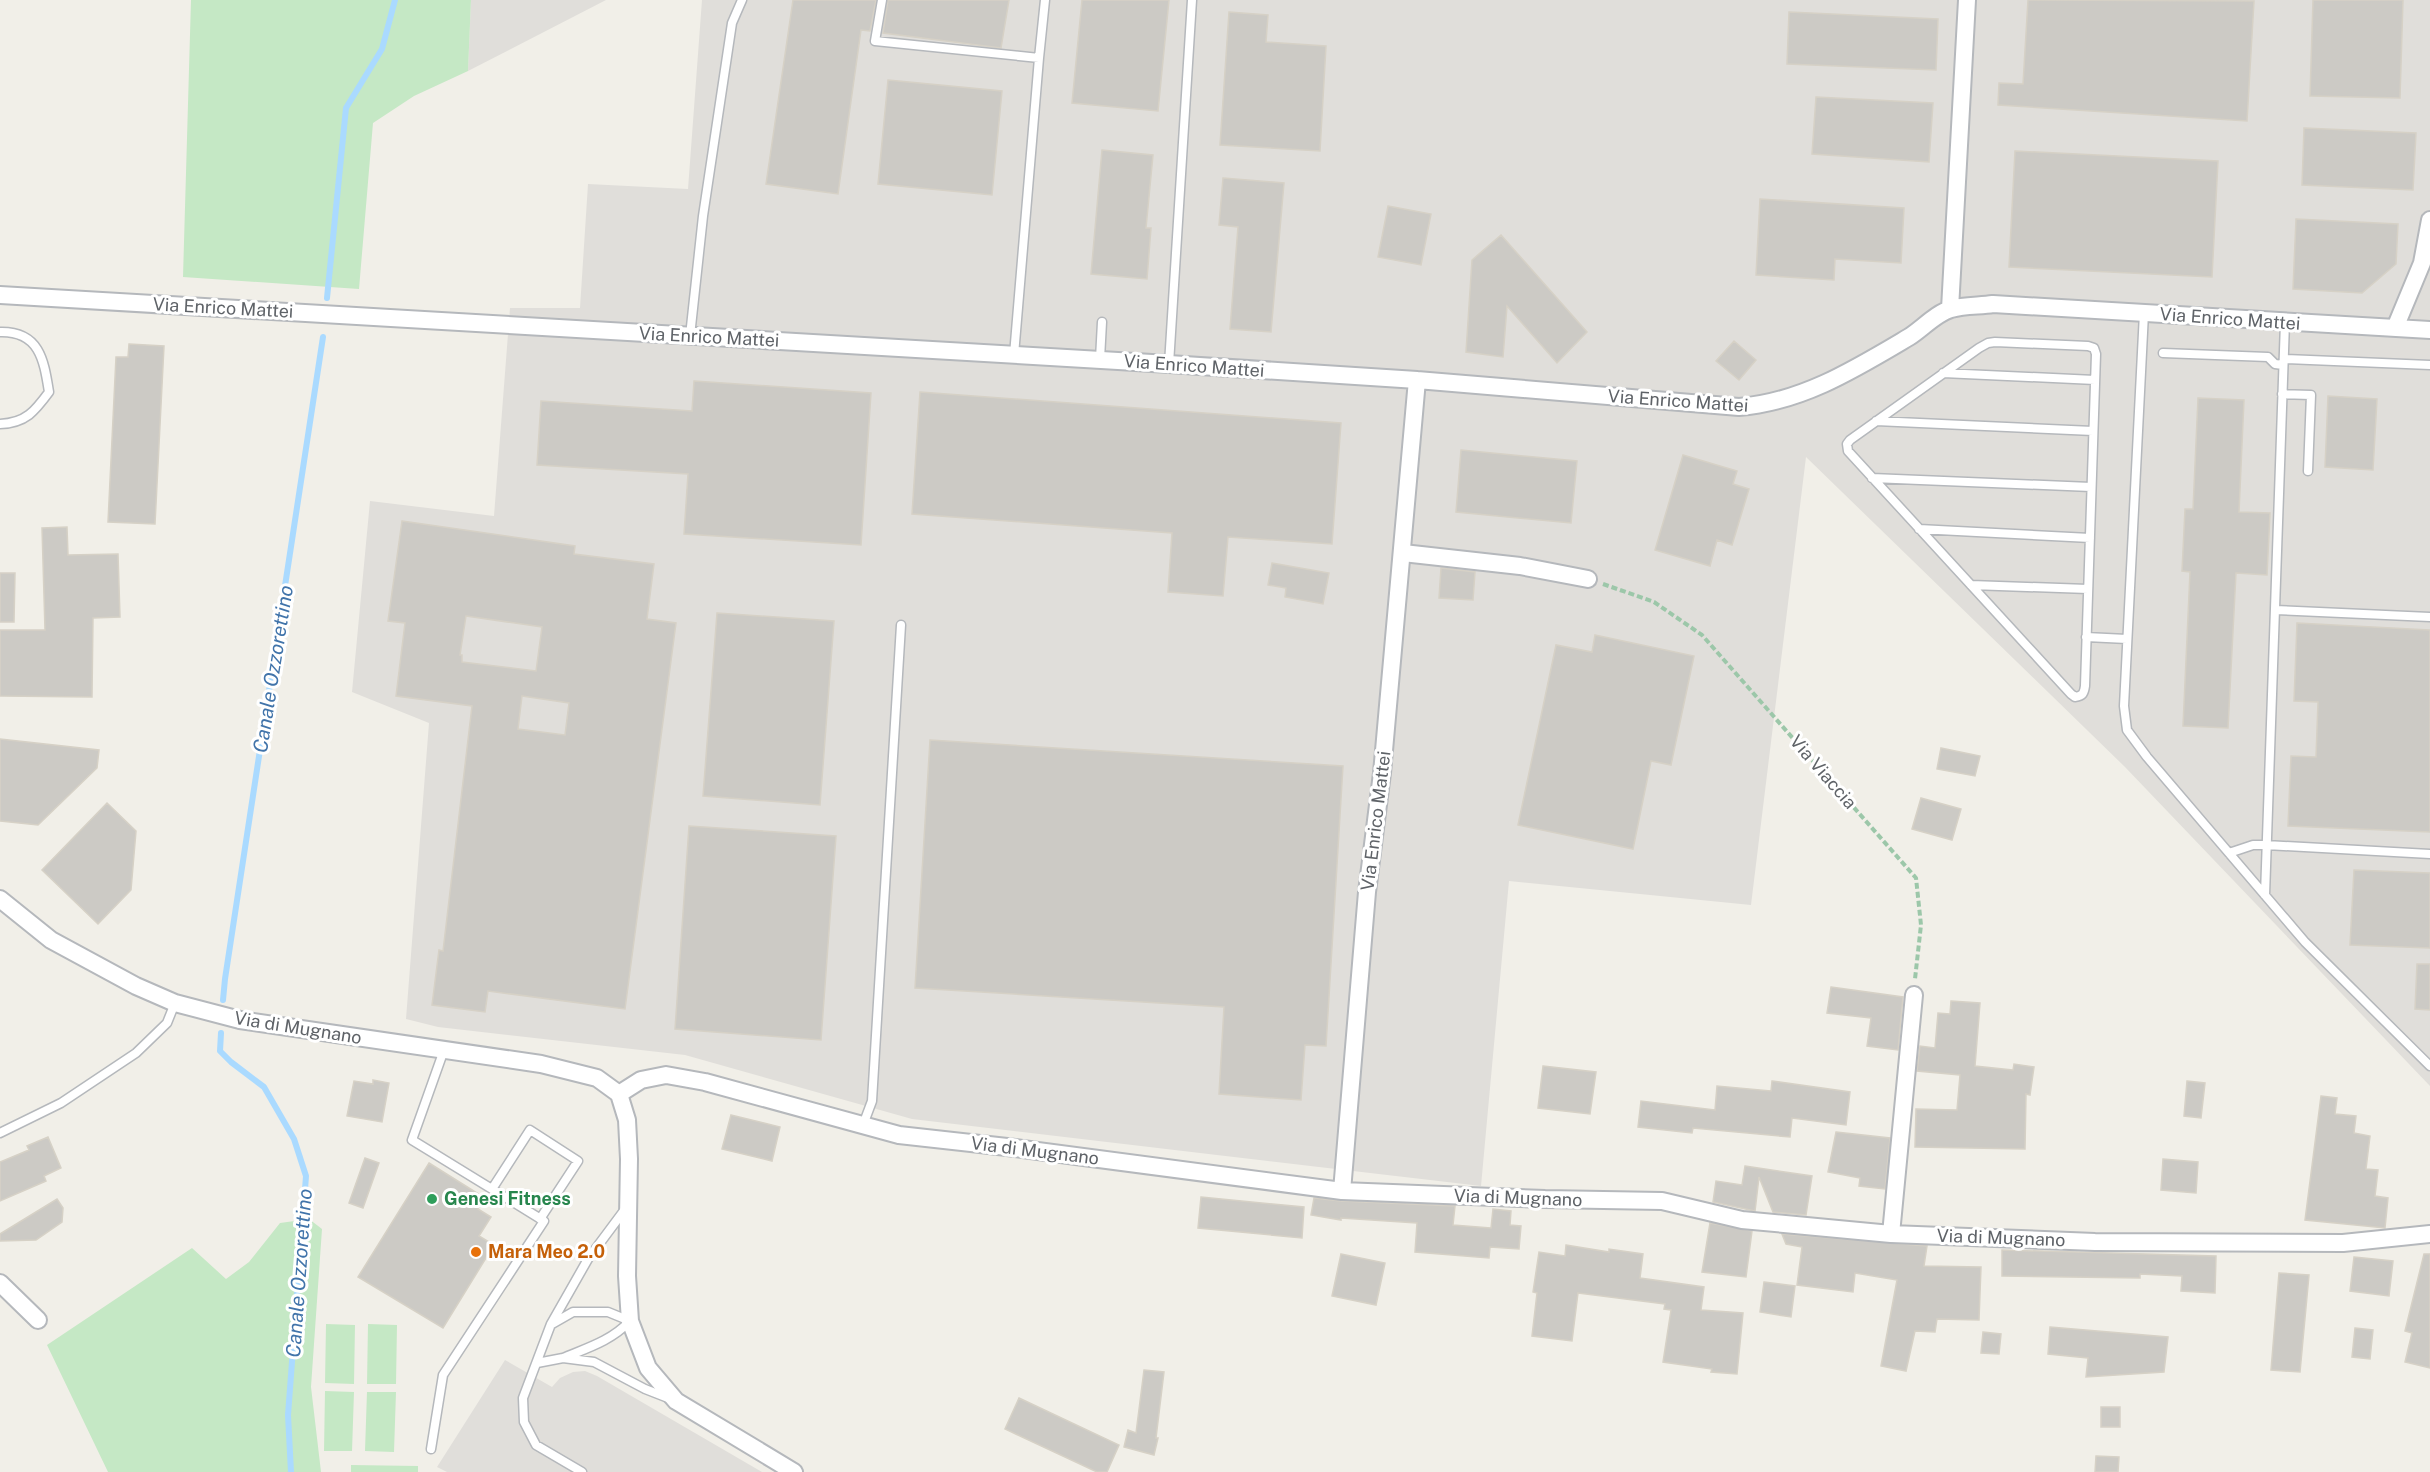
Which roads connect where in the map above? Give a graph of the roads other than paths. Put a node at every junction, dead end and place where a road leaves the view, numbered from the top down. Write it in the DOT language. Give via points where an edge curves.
graph roads {
  1 [pos="742,0"];
  2 [pos="882,0"];
  3 [pos="1045,0"];
  4 [pos="1192,0"];
  5 [pos="1967,0"];
  6 [pos="1039,58"];
  7 [pos="2430,220"];
  8 [pos="0,295"];
  9 [pos="1950,309"];
  10 [pos="2144,313"];
  11 [pos="1102,322"];
  12 [pos="2285,322"];
  13 [pos="2395,328"];
  14 [pos="2430,330"];
  15 [pos="0,332"];
  16 [pos="690,336"];
  17 [pos="2163,353"];
  18 [pos="1014,354"];
  19 [pos="1100,359"];
  20 [pos="2284,362"];
  21 [pos="1169,364"];
  22 [pos="2430,365"];
  23 [pos="1943,373"];
  24 [pos="1417,380"];
  25 [pos="2095,380"];
  26 [pos="2282,394"];
  27 [pos="1876,421"];
  28 [pos="0,424"];
  29 [pos="2093,432"];
  30 [pos="2308,471"];
  31 [pos="1872,478"];
  32 [pos="2091,487"];
  33 [pos="1920,529"];
  34 [pos="2090,537"];
  35 [pos="1403,553"];
  36 [pos="1588,579"];
  37 [pos="1971,585"];
  38 [pos="2088,589"];
  39 [pos="2275,610"];
  40 [pos="2430,617"];
  41 [pos="901,625"];
  42 [pos="2086,637"];
  43 [pos="2127,639"];
  44 [pos="2266,845"];
  45 [pos="2229,853"];
  46 [pos="2430,854"];
  47 [pos="2265,895"];
  48 [pos="0,899"];
  49 [pos="1914,995"];
  50 [pos="175,1003"];
  51 [pos="444,1050"];
  52 [pos="2430,1066"];
  53 [pos="619,1094"];
  54 [pos="863,1125"];
  55 [pos="0,1133"];
  56 [pos="492,1189"];
  57 [pos="1341,1191"];
  58 [pos="628,1204"];
  59 [pos="540,1219"];
  60 [pos="1891,1234"];
  61 [pos="2430,1234"];
  62 [pos="0,1282"];
  63 [pos="38,1320"];
  64 [pos="630,1321"];
  65 [pos="551,1324"];
  66 [pos="563,1358"];
  67 [pos="537,1363"];
  68 [pos="676,1401"];
  69 [pos="431,1449"];
  70 [pos="582,1472"];
  71 [pos="794,1472"];
  1 -- 16 [label="lane" via="732,23 703,216"];
  2 -- 6 [label="lane" via="875,41"];
  3 -- 6 [label="lane"];
  4 -- 21 [label="lane"];
  5 -- 9 [label="street"];
  6 -- 18 [label="lane"];
  7 -- 13 [label="street" via="2422,263"];
  8 -- 16 [label="street, Via Enrico Mattei"];
  9 -- 10 [label="street, Via Enrico Mattei" via="1993,304"];
  9 -- 24 [label="street, Via Enrico Mattei" via="1848,372 1792,398 1766,405 1739,407"];
  10 -- 12 [label="street, Via Enrico Mattei"];
  10 -- 43 [label="lane"];
  11 -- 19 [label="lane"];
  12 -- 13 [label="street, Via Enrico Mattei"];
  12 -- 20 [label="lane"];
  13 -- 14 [label="street, Via Enrico Mattei"];
  15 -- 28 [label="lane" via="25,337 40,350 49,392 33,413"];
  16 -- 18 [label="street, Via Enrico Mattei"];
  17 -- 20 [label="lane" via="2268,357 2275,364"];
  18 -- 19 [label="street, Via Enrico Mattei"];
  19 -- 21 [label="street, Via Enrico Mattei"];
  20 -- 22 [label="lane"];
  20 -- 26 [label="lane"];
  21 -- 24 [label="street, Via Enrico Mattei"];
  23 -- 25 [label="lane"];
  23 -- 25 [label="lane" via="1988,343 2007,342 2094,348"];
  23 -- 27 [label="lane"];
  24 -- 35 [label="street, Via Enrico Mattei"];
  25 -- 29 [label="lane"];
  26 -- 30 [label="lane" via="2311,395"];
  26 -- 39 [label="lane"];
  27 -- 29 [label="lane"];
  27 -- 31 [label="lane" via="1847,444 1848,451"];
  29 -- 32 [label="lane"];
  31 -- 32 [label="lane"];
  31 -- 33 [label="lane"];
  32 -- 34 [label="lane"];
  33 -- 34 [label="lane"];
  33 -- 37 [label="lane"];
  34 -- 38 [label="lane"];
  35 -- 36 [label="street" via="1520,566"];
  35 -- 57 [label="street, Via Enrico Mattei" via="1367,892"];
  37 -- 38 [label="lane"];
  37 -- 42 [label="lane" via="2075,697 2084,693"];
  38 -- 42 [label="lane"];
  39 -- 40 [label="lane"];
  39 -- 44 [label="lane"];
  41 -- 54 [label="lane" via="872,1101"];
  42 -- 43 [label="lane"];
  43 -- 45 [label="lane" via="2127,730"];
  44 -- 45 [label="lane"];
  44 -- 46 [label="lane"];
  44 -- 47 [label="lane"];
  45 -- 47 [label="lane"];
  47 -- 52 [label="lane" via="2305,942"];
  48 -- 50 [label="street, Via di Mugnano" via="51,940"];
  49 -- 60 [label="street"];
  50 -- 51 [label="street, Via di Mugnano" via="240,1020"];
  50 -- 55 [label="lane" via="167,1023 136,1053 61,1103"];
  51 -- 53 [label="street, Via di Mugnano" via="541,1064 597,1078"];
  51 -- 56 [label="lane" via="412,1140"];
  53 -- 54 [label="street, Via di Mugnano" via="641,1080 666,1075"];
  53 -- 58 [label="street" via="627,1120"];
  54 -- 57 [label="street, Via di Mugnano" via="899,1135"];
  56 -- 59 [label="lane"];
  56 -- 59 [label="lane" via="530,1130 578,1161"];
  57 -- 60 [label="street, Via di Mugnano" via="1662,1201 1742,1220"];
  58 -- 64 [label="street"];
  58 -- 65 [label="lane" via="588,1259"];
  59 -- 69 [label="lane" via="544,1221 443,1375"];
  60 -- 61 [label="street, Via di Mugnano" via="2096,1242 2343,1243"];
  62 -- 63 [label="street"];
  64 -- 65 [label="lane" via="608,1312 573,1312"];
  64 -- 66 [label="lane" via="619,1333"];
  64 -- 68 [label="street" via="648,1368"];
  65 -- 67 [label="lane"];
  66 -- 67 [label="lane"];
  66 -- 68 [label="lane" via="594,1362"];
  67 -- 70 [label="lane" via="522,1398 524,1422 536,1445"];
  68 -- 71 [label="street"];
}
